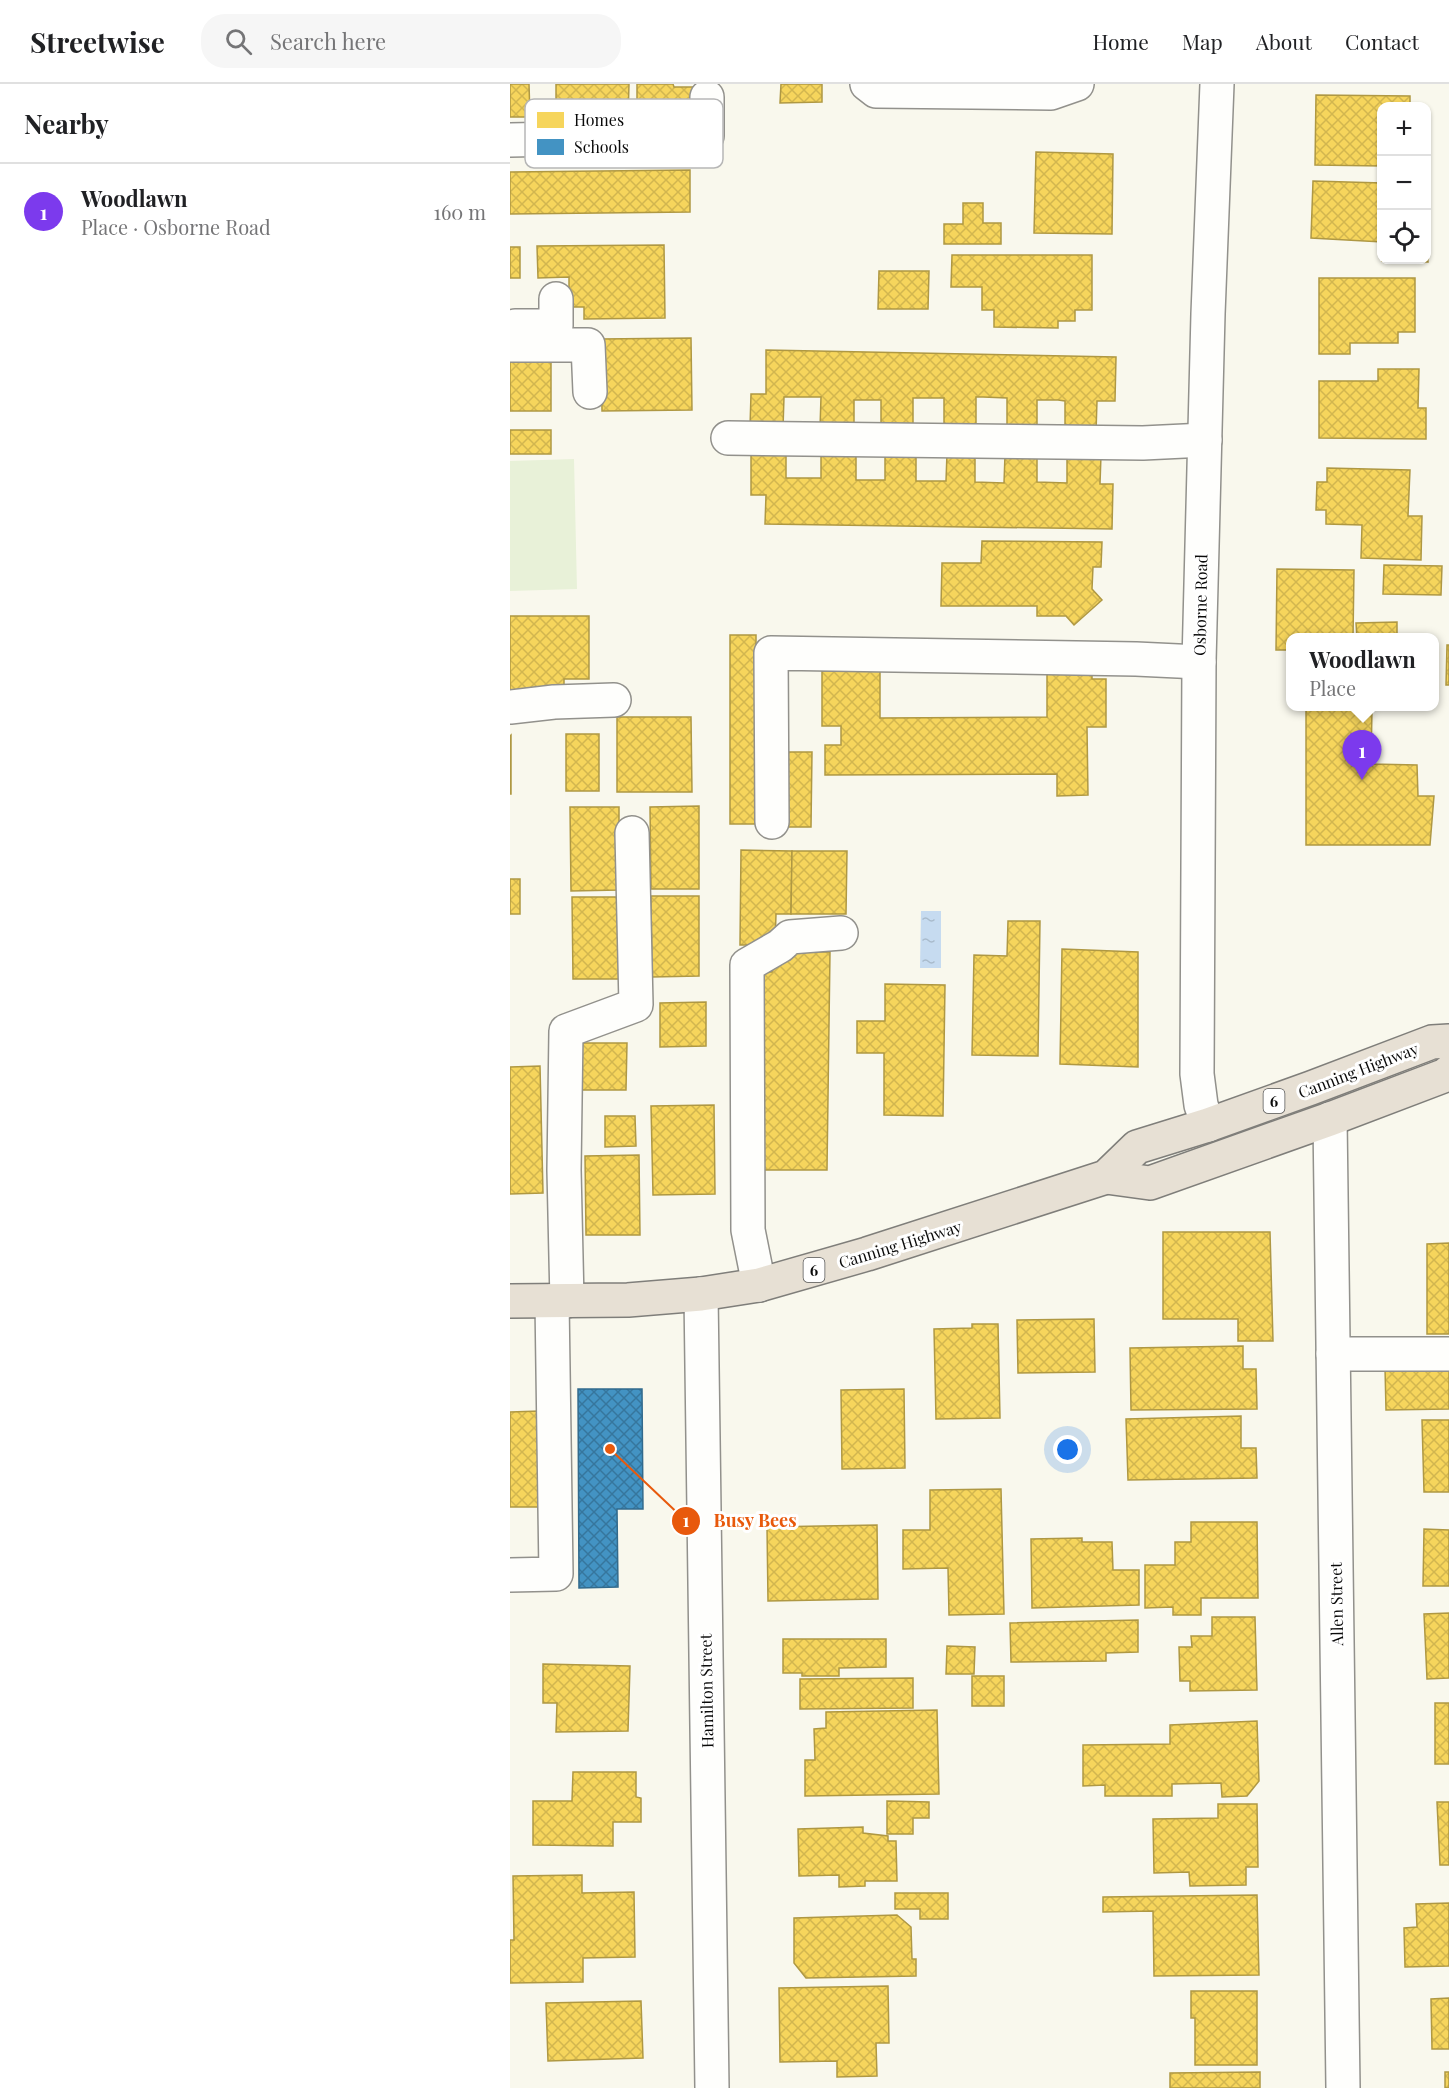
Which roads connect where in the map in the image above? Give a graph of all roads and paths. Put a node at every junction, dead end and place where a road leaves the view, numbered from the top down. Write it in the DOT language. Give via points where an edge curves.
graph roads {
  1 [pos="867,84"];
  2 [pos="1077,84"];
  3 [pos="1217,84"];
  4 [pos="510,140"];
  5 [pos="525,140"];
  6 [pos="556,298"];
  7 [pos="510,326"];
  8 [pos="510,345"];
  9 [pos="590,392"];
  10 [pos="728,438"];
  11 [pos="1204,440"];
  12 [pos="1199,662"];
  13 [pos="614,700"];
  14 [pos="510,707"];
  15 [pos="772,822"];
  16 [pos="632,833"];
  17 [pos="841,933"];
  18 [pos="1449,1041"];
  19 [pos="1449,1072"];
  20 [pos="1330,1119"];
  21 [pos="1208,1125"];
  22 [pos="1106,1176"];
  23 [pos="759,1285"];
  24 [pos="701,1294"];
  25 [pos="510,1301"];
  26 [pos="560,1301"];
  27 [pos="1333,1354"];
  28 [pos="1449,1354"];
  29 [pos="510,1575"];
  30 [pos="711,2088"];
  31 [pos="1343,2088"];
  1 -- 2 [label="street" via="876,91 1051,93"];
  3 -- 11 [label="street, Osborne Road"];
  4 -- 5 [label="street"];
  6 -- 7 [label="street" via="556,326"];
  8 -- 9 [label="street" via="588,345"];
  10 -- 11 [label="street" via="1143,443"];
  11 -- 12 [label="street, Osborne Road"];
  12 -- 15 [label="street" via="771,653"];
  12 -- 21 [label="street, Osborne Road" via="1197,1074"];
  13 -- 14 [label="street"];
  16 -- 26 [label="street" via="636,1005 566,1031"];
  17 -- 23 [label="street" via="790,937 747,965 748,1230"];
  18 -- 21 [label="highway, Canning Highway / 6" via="1432,1042"];
  19 -- 20 [label="highway, Canning Highway / 6"];
  20 -- 22 [label="highway, Canning Highway / 6" via="1150,1183"];
  20 -- 27 [label="street, Allen Street"];
  21 -- 22 [label="highway, Canning Highway / 6" via="1137,1148"];
  22 -- 23 [label="highway, Canning Highway / 6" via="878,1251"];
  23 -- 24 [label="highway, Canning Highway / 6"];
  24 -- 26 [label="highway, Canning Highway / 6"];
  24 -- 30 [label="street, Hamilton Street"];
  25 -- 26 [label="highway, Canning Highway / 6"];
  26 -- 29 [label="street" via="556,1574"];
  27 -- 28 [label="street"];
  27 -- 31 [label="street, Allen Street"];
}
